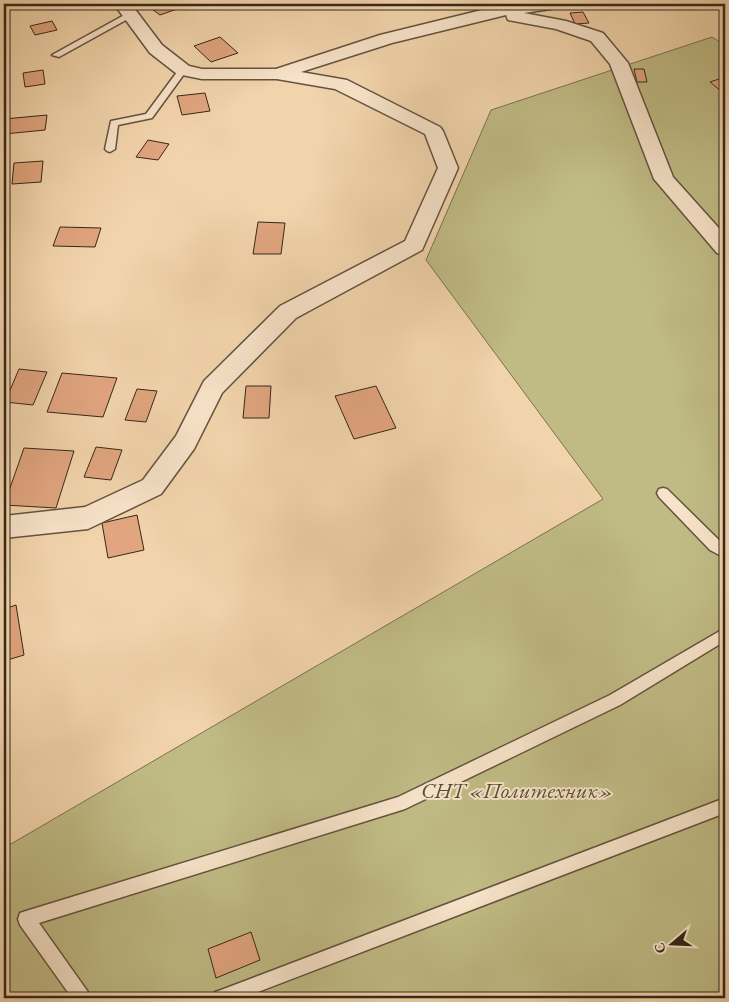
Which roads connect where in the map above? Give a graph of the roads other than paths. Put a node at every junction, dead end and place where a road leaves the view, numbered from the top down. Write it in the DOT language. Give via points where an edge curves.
graph roads {
  1 [pos="551,4"];
  2 [pos="127,10"];
  3 [pos="494,12"];
  4 [pos="56,55"];
  5 [pos="183,70"];
  6 [pos="277,74"];
  7 [pos="110,149"];
  8 [pos="725,247"];
  9 [pos="664,493"];
  10 [pos="4,527"];
  11 [pos="725,553"];
  12 [pos="725,634"];
  13 [pos="725,804"];
  14 [pos="82,998"];
  15 [pos="222,998"];
  1 -- 3 [label="street"];
  2 -- 4 [label="lane"];
  2 -- 5 [label="street" via="156,49"];
  3 -- 6 [label="street" via="386,39"];
  3 -- 8 [label="street" via="560,25 597,37 619,62 664,179"];
  5 -- 6 [label="street" via="202,74"];
  5 -- 7 [label="lane" via="149,116 114,123"];
  6 -- 10 [label="street" via="340,84 433,131 448,168 414,245 288,312 214,387 185,442 152,487 88,518"];
  9 -- 11 [label="lane"];
  12 -- 14 [label="lane" via="615,700 400,804 26,919"];
  13 -- 15 [label="lane"];
}
